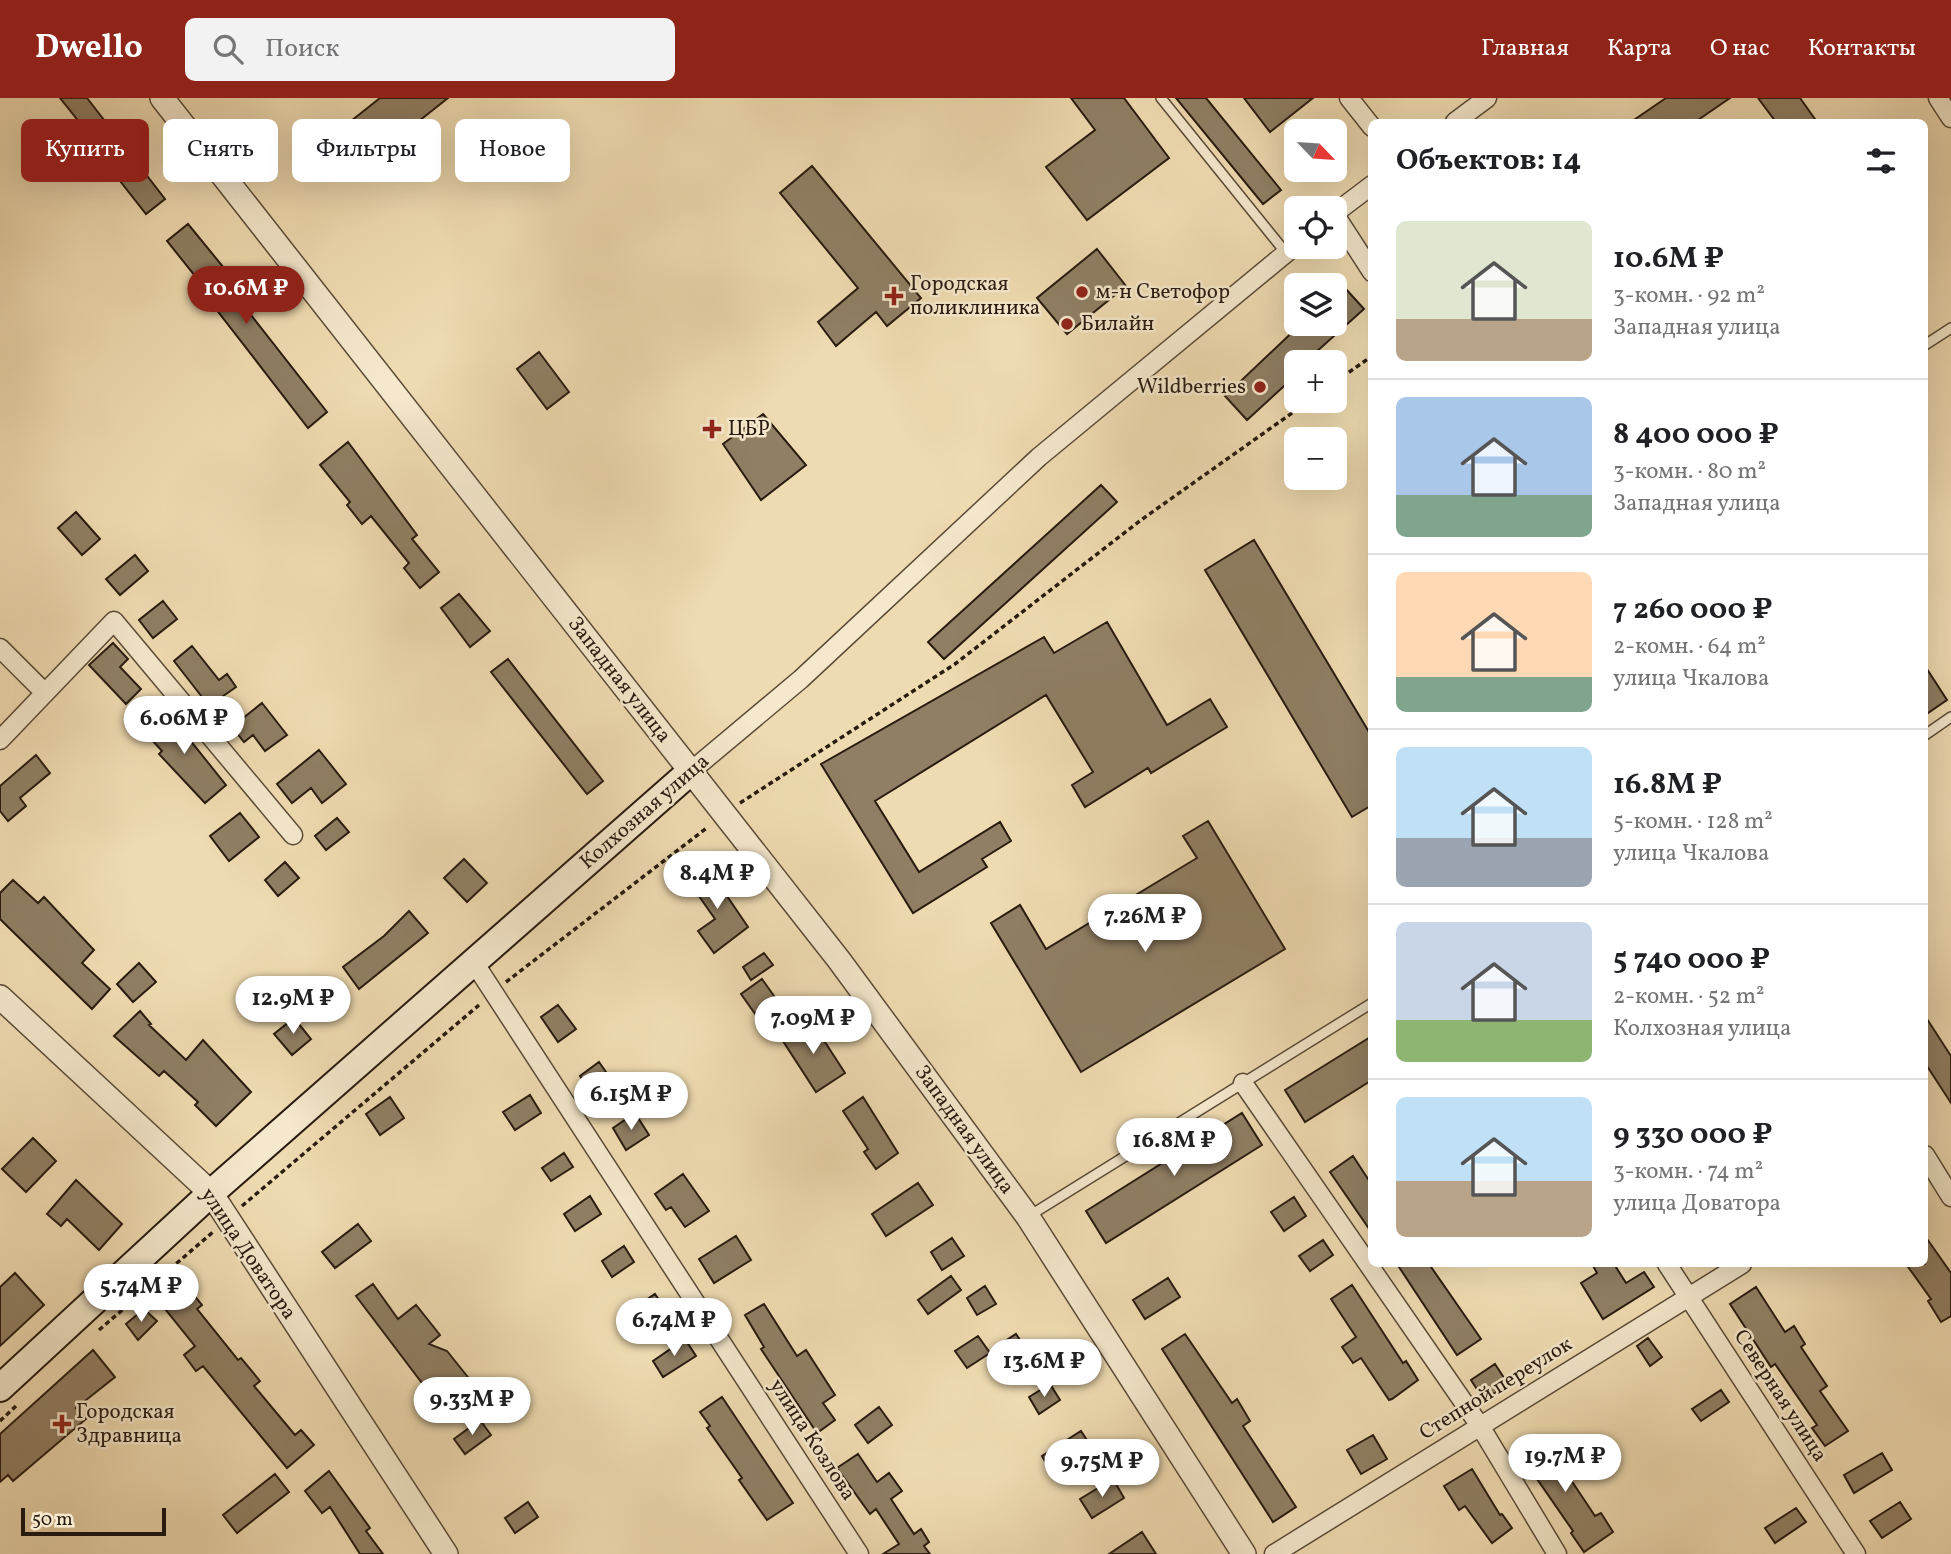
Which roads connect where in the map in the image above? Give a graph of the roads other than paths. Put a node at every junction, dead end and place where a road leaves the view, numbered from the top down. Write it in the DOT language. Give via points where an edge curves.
graph roads {
  1 [pos="162,98"];
  2 [pos="1161,98"];
  3 [pos="1349,98"];
  4 [pos="1487,98"];
  5 [pos="1938,98"];
  6 [pos="1951,118"];
  7 [pos="1459,119"];
  8 [pos="1368,122"];
  9 [pos="1368,189"];
  10 [pos="1347,205"];
  11 [pos="1347,233"];
  12 [pos="1284,241"];
  13 [pos="1284,255"];
  14 [pos="1368,266"];
  15 [pos="1951,328"];
  16 [pos="1928,343"];
  17 [pos="0,648"];
  18 [pos="45,693"];
  19 [pos="1951,717"];
  20 [pos="1928,733"];
  21 [pos="0,740"];
  22 [pos="690,772"];
  23 [pos="293,835"];
  24 [pos="475,964"];
  25 [pos="0,997"];
  26 [pos="1368,1005"];
  27 [pos="1243,1083"];
  28 [pos="1928,1161"];
  29 [pos="211,1193"];
  30 [pos="1951,1197"];
  31 [pos="1028,1217"];
  32 [pos="1368,1265"];
  33 [pos="1370,1267"];
  34 [pos="1669,1267"];
  35 [pos="1737,1267"];
  36 [pos="1688,1297"];
  37 [pos="10,1395"];
  38 [pos="1479,1426"];
  39 [pos="446,1554"];
  40 [pos="859,1554"];
  41 [pos="1244,1554"];
  42 [pos="1274,1554"];
  43 [pos="1557,1554"];
  44 [pos="1856,1554"];
  1 -- 22 [label="street, Западная улица"];
  2 -- 12 [label="lane"];
  3 -- 8 [label="street"];
  4 -- 7 [label="street"];
  5 -- 6 [label="street"];
  9 -- 10 [label="street"];
  11 -- 14 [label="street"];
  13 -- 22 [label="street, Колхозная улица" via="1039,457 801,679"];
  15 -- 16 [label="lane"];
  17 -- 18 [label="street"];
  18 -- 21 [label="street"];
  18 -- 23 [label="street" via="114,621"];
  19 -- 20 [label="lane"];
  22 -- 24 [label="main road, Колхозная улица"];
  22 -- 31 [label="street, Западная улица" via="839,960"];
  24 -- 29 [label="main road, Колхозная улица"];
  24 -- 40 [label="street, улица Козлова"];
  25 -- 29 [label="street, улица Доватора"];
  26 -- 27 [label="lane"];
  27 -- 31 [label="lane"];
  27 -- 32 [label="street"];
  28 -- 30 [label="street"];
  29 -- 37 [label="main road, Колхозная улица"];
  29 -- 39 [label="street, улица Доватора"];
  31 -- 41 [label="street, Западная улица"];
  33 -- 38 [label="street"];
  34 -- 36 [label="street, Северная улица"];
  35 -- 36 [label="street, Степной переулок"];
  36 -- 38 [label="street, Степной переулок"];
  36 -- 44 [label="street, Северная улица"];
  38 -- 42 [label="street, Степной переулок"];
  38 -- 43 [label="street"];
}
